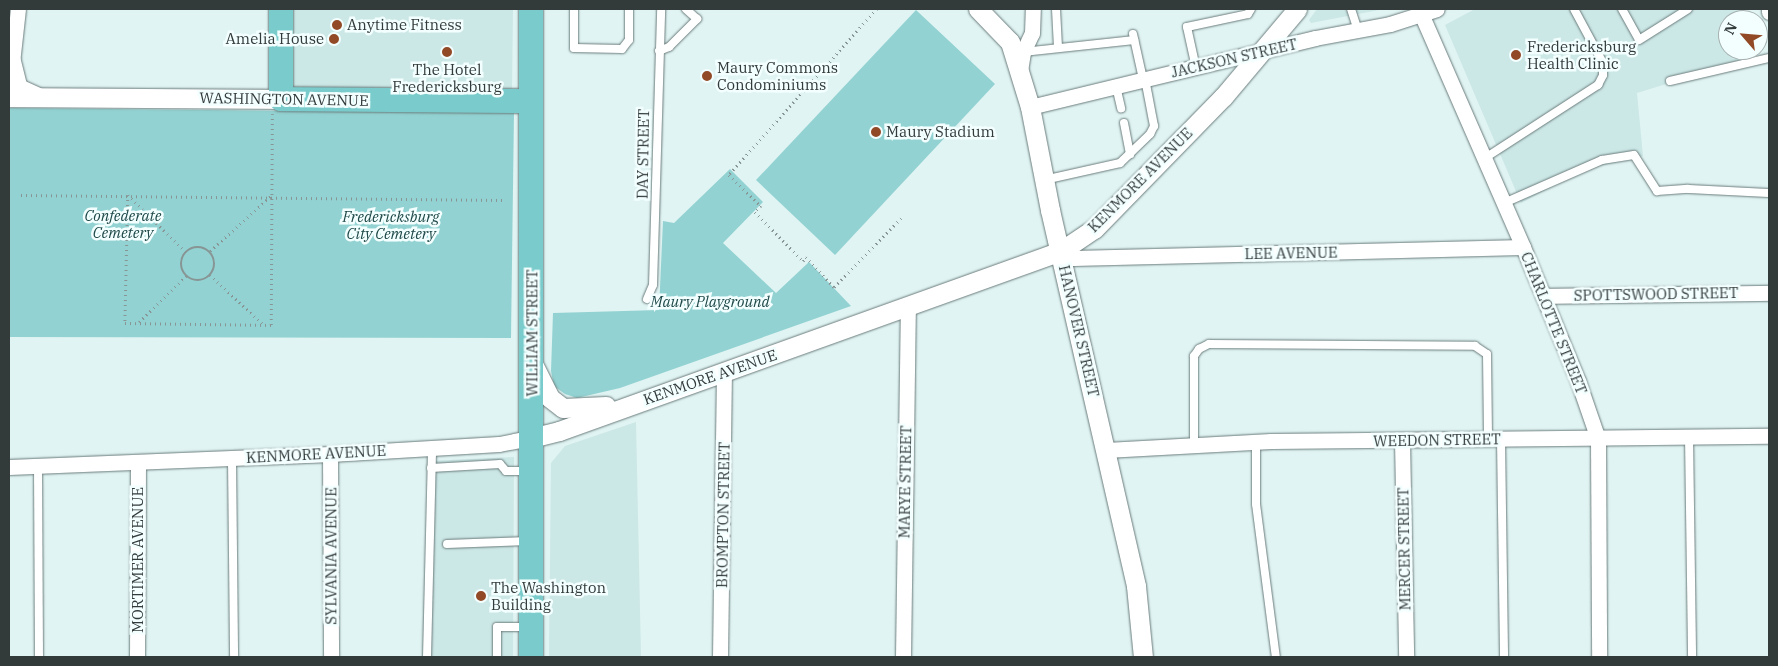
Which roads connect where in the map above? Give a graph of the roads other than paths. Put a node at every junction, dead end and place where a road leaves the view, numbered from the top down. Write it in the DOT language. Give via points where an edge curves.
graph roads {
  1 [pos="18,9"];
  2 [pos="281,9"];
  3 [pos="532,9"];
  4 [pos="574,9"];
  5 [pos="629,9"];
  6 [pos="661,9"];
  7 [pos="686,9"];
  8 [pos="978,9"];
  9 [pos="1033,9"];
  10 [pos="1056,9"];
  11 [pos="1251,9"];
  12 [pos="1297,9"];
  13 [pos="1351,9"];
  14 [pos="1437,9"];
  15 [pos="1574,9"];
  16 [pos="1622,9"];
  17 [pos="1688,9"];
  18 [pos="1420,12"];
  19 [pos="1358,30"];
  20 [pos="1058,48"];
  21 [pos="660,50"];
  22 [pos="1023,52"];
  23 [pos="1263,52"];
  24 [pos="1769,58"];
  25 [pos="10,64"];
  26 [pos="1196,68"];
  27 [pos="1019,78"];
  28 [pos="1144,79"];
  29 [pos="1670,81"];
  30 [pos="1116,85"];
  31 [pos="9,97"];
  32 [pos="37,97"];
  33 [pos="531,101"];
  34 [pos="276,106"];
  35 [pos="1030,107"];
  36 [pos="1121,108"];
  37 [pos="1124,123"];
  38 [pos="1130,154"];
  39 [pos="1486,158"];
  40 [pos="1044,180"];
  41 [pos="1769,193"];
  42 [pos="1504,203"];
  43 [pos="1523,246"];
  44 [pos="1060,251"];
  45 [pos="1769,294"];
  46 [pos="1543,296"];
  47 [pos="647,299"];
  48 [pos="908,307"];
  49 [pos="532,361"];
  50 [pos="724,373"];
  51 [pos="632,403"];
  52 [pos="1690,436"];
  53 [pos="1769,436"];
  54 [pos="532,438"];
  55 [pos="1495,439"];
  56 [pos="1598,439"];
  57 [pos="1402,440"];
  58 [pos="1256,442"];
  59 [pos="1194,444"];
  60 [pos="432,446"];
  61 [pos="1106,450"];
  62 [pos="330,454"];
  63 [pos="232,459"];
  64 [pos="138,463"];
  65 [pos="9,466"];
  66 [pos="38,466"];
  67 [pos="431,468"];
  68 [pos="531,471"];
  69 [pos="530,541"];
  70 [pos="447,544"];
  71 [pos="531,627"];
  72 [pos="1144,652"];
  73 [pos="39,657"];
  74 [pos="138,657"];
  75 [pos="234,657"];
  76 [pos="332,657"];
  77 [pos="427,657"];
  78 [pos="497,657"];
  79 [pos="531,657"];
  80 [pos="720,657"];
  81 [pos="903,657"];
  82 [pos="1276,657"];
  83 [pos="1406,657"];
  84 [pos="1504,657"];
  85 [pos="1599,657"];
  86 [pos="1692,657"];
  1 -- 25 [label="street"];
  2 -- 34 [label="main road"];
  3 -- 33 [label="main road, WILLIAM STREET"];
  4 -- 5 [label="lane" via="574,48 612,49 622,49 629,40"];
  6 -- 21 [label="lane, DAY STREET"];
  7 -- 21 [label="lane" via="697,19 669,47"];
  8 -- 27 [label="street" via="1010,42"];
  9 -- 22 [label="street, HANOVER STREET" via="1032,33"];
  10 -- 20 [label="lane"];
  11 -- 26 [label="lane" via="1248,14 1187,27"];
  12 -- 23 [label="street, KENMORE AVENUE"];
  13 -- 19 [label="lane"];
  14 -- 18 [label="street, JACKSON STREET"];
  15 -- 39 [label="lane" via="1603,63 1603,75 1598,85"];
  16 -- 17 [label="lane" via="1639,40"];
  18 -- 19 [label="street, JACKSON STREET"];
  18 -- 39 [label="street, CHARLOTTE STREET"];
  19 -- 23 [label="street, JACKSON STREET"];
  20 -- 22 [label="lane"];
  20 -- 28 [label="lane" via="1134,37"];
  21 -- 47 [label="lane, DAY STREET" via="653,285"];
  22 -- 27 [label="street, HANOVER STREET"];
  23 -- 26 [label="street, JACKSON STREET"];
  23 -- 44 [label="street, KENMORE AVENUE" via="1094,229"];
  24 -- 29 [label="lane"];
  25 -- 32 [label="street" via="18,88"];
  26 -- 28 [label="street, JACKSON STREET"];
  27 -- 35 [label="street, HANOVER STREET"];
  28 -- 30 [label="street, JACKSON STREET"];
  28 -- 38 [label="lane" via="1154,126"];
  30 -- 35 [label="street, JACKSON STREET"];
  30 -- 36 [label="lane"];
  31 -- 32 [label="street, WASHINGTON AVENUE"];
  32 -- 34 [label="street, WASHINGTON AVENUE"];
  33 -- 34 [label="main road, WASHINGTON AVENUE"];
  33 -- 49 [label="main road, WILLIAM STREET"];
  35 -- 40 [label="street, HANOVER STREET"];
  37 -- 38 [label="lane"];
  38 -- 40 [label="lane" via="1120,162"];
  39 -- 42 [label="street, CHARLOTTE STREET"];
  40 -- 44 [label="street, HANOVER STREET"];
  41 -- 42 [label="lane" via="1688,188 1657,191 1634,155 1602,160"];
  42 -- 43 [label="street, CHARLOTTE STREET"];
  43 -- 44 [label="street, LEE AVENUE" via="1073,258"];
  43 -- 46 [label="street, CHARLOTTE STREET"];
  44 -- 48 [label="street, KENMORE AVENUE"];
  44 -- 61 [label="street, HANOVER STREET"];
  45 -- 46 [label="street, SPOTTSWOOD STREET"];
  46 -- 56 [label="street, CHARLOTTE STREET"];
  48 -- 50 [label="street, KENMORE AVENUE"];
  48 -- 81 [label="street, MARYE STREET"];
  49 -- 51 [label="street" via="550,398 563,408"];
  49 -- 54 [label="main road, WILLIAM STREET"];
  50 -- 51 [label="street, KENMORE AVENUE"];
  50 -- 80 [label="street, BROMPTON STREET"];
  51 -- 54 [label="street, KENMORE AVENUE"];
  52 -- 53 [label="street, WEEDON STREET"];
  52 -- 56 [label="street, WEEDON STREET"];
  52 -- 86 [label="lane"];
  54 -- 60 [label="street, KENMORE AVENUE" via="499,444"];
  54 -- 68 [label="main road, WILLIAM STREET"];
  55 -- 56 [label="street, WEEDON STREET"];
  55 -- 57 [label="street, WEEDON STREET"];
  55 -- 59 [label="lane" via="1487,354 1475,346 1209,344 1198,349 1194,356"];
  55 -- 84 [label="lane"];
  56 -- 85 [label="street, CHARLOTTE STREET"];
  57 -- 58 [label="street, WEEDON STREET"];
  57 -- 83 [label="street, MERCER STREET"];
  58 -- 59 [label="street, WEEDON STREET"];
  58 -- 82 [label="lane" via="1256,504"];
  59 -- 61 [label="street, WEEDON STREET"];
  60 -- 62 [label="street, KENMORE AVENUE"];
  60 -- 67 [label="lane"];
  61 -- 72 [label="street, HANOVER STREET" via="1136,586"];
  62 -- 63 [label="street, KENMORE AVENUE"];
  62 -- 76 [label="street, SYLVANIA AVENUE"];
  63 -- 64 [label="street, KENMORE AVENUE"];
  63 -- 75 [label="lane"];
  64 -- 66 [label="street, KENMORE AVENUE"];
  64 -- 74 [label="street, MORTIMER AVENUE"];
  65 -- 66 [label="street, KENMORE AVENUE"];
  66 -- 73 [label="lane"];
  67 -- 68 [label="lane" via="500,464 506,471"];
  67 -- 77 [label="lane"];
  68 -- 69 [label="main road, WILLIAM STREET"];
  69 -- 70 [label="lane"];
  69 -- 71 [label="main road, WILLIAM STREET"];
  71 -- 78 [label="lane" via="497,627"];
  71 -- 79 [label="main road, WILLIAM STREET"];
}
